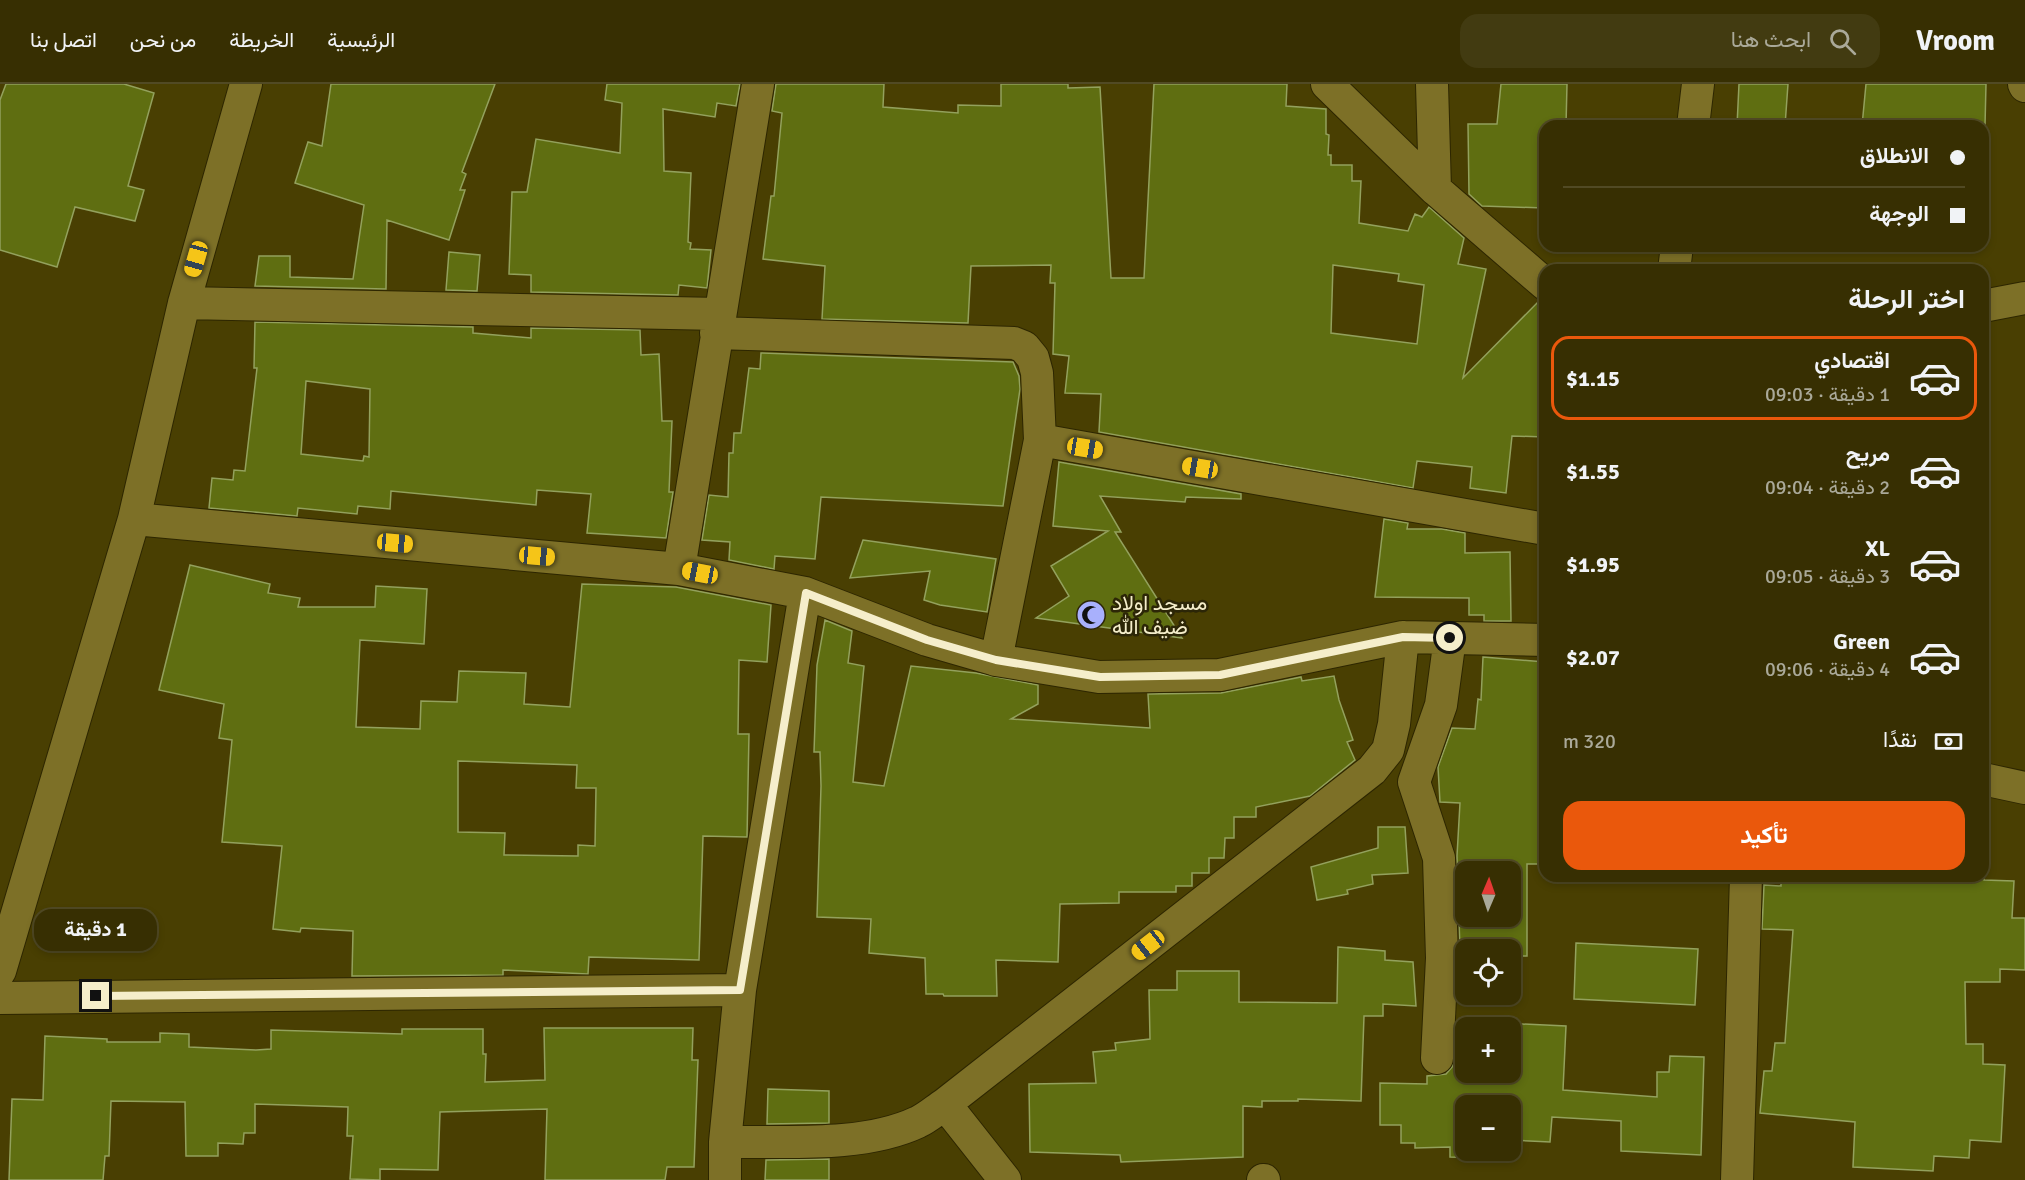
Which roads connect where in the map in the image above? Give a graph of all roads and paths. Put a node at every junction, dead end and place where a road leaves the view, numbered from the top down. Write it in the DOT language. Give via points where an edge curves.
graph roads {
  1 [pos="246,84"];
  2 [pos="759,84"];
  3 [pos="1327,84"];
  4 [pos="1432,84"];
  5 [pos="1698,84"];
  6 [pos="1694,120"];
  7 [pos="1435,189"];
  8 [pos="1539,279"];
  9 [pos="2025,298"];
  10 [pos="184,303"];
  11 [pos="1989,305"];
  12 [pos="718,324"];
  13 [pos="1040,440"];
  14 [pos="135,519"];
  15 [pos="1539,528"];
  16 [pos="680,569"];
  17 [pos="806,593"];
  18 [pos="1403,637"];
  19 [pos="1450,638"];
  20 [pos="1539,640"];
  21 [pos="996,660"];
  22 [pos="1989,780"];
  23 [pos="2025,788"];
  24 [pos="1746,882"];
  25 [pos="0,971"];
  26 [pos="740,990"];
  27 [pos="0,998"];
  28 [pos="1437,1058"];
  29 [pos="945,1104"];
  30 [pos="725,1142"];
  31 [pos="725,1180"];
  32 [pos="1005,1180"];
  33 [pos="1737,1180"];
  1 -- 10 [label="street"];
  2 -- 12 [label="street"];
  3 -- 7 [label="street"];
  4 -- 7 [label="street"];
  5 -- 6 [label="street"];
  7 -- 8 [label="street"];
  9 -- 11 [label="street"];
  10 -- 12 [label="street"];
  10 -- 14 [label="street"];
  12 -- 13 [label="street" via="1014,343 1024,347 1033,358"];
  12 -- 16 [label="street"];
  13 -- 15 [label="street"];
  13 -- 21 [label="street"];
  14 -- 16 [label="street"];
  14 -- 25 [label="street"];
  16 -- 17 [label="street"];
  17 -- 21 [label="street" via="927,640"];
  17 -- 26 [label="street"];
  18 -- 19 [label="street"];
  18 -- 21 [label="street" via="1220,675 1100,677"];
  18 -- 29 [label="street" via="1388,750 1372,770"];
  19 -- 20 [label="street"];
  19 -- 28 [label="street" via="1441,705 1414,782 1439,858 1442,958"];
  22 -- 23 [label="street"];
  24 -- 33 [label="street"];
  26 -- 27 [label="street"];
  26 -- 30 [label="street"];
  29 -- 30 [label="street" via="918,1122 883,1134 833,1140"];
  29 -- 32 [label="street"];
  30 -- 31 [label="street"];
}
